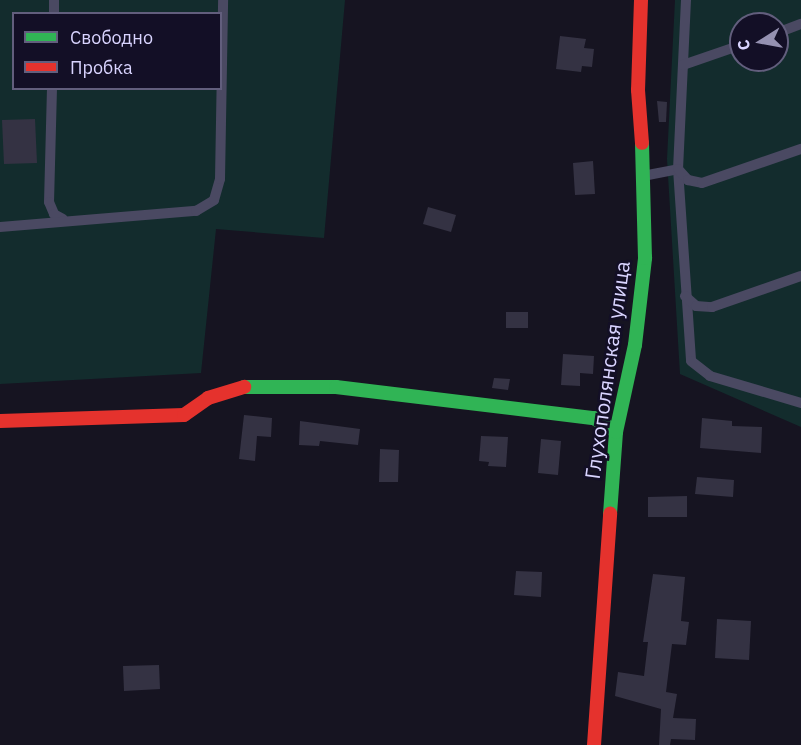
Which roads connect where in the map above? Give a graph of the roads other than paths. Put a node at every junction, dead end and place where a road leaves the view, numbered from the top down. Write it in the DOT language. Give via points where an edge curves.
graph roads {
  1 [pos="223,0"];
  2 [pos="641,0"];
  3 [pos="686,0"];
  4 [pos="729,49"];
  5 [pos="222,60"];
  6 [pos="683,65"];
  7 [pos="52,90"];
  8 [pos="221,90"];
  9 [pos="801,149"];
  10 [pos="678,169"];
  11 [pos="645,176"];
  12 [pos="63,219"];
  13 [pos="0,227"];
  14 [pos="801,276"];
  15 [pos="685,296"];
  16 [pos="799,401"];
  17 [pos="0,421"];
  18 [pos="616,432"];
  19 [pos="594,745"];
  1 -- 5 [label="lane"];
  2 -- 11 [label="street, Глухополянская улица" via="638,90"];
  3 -- 6 [label="lane"];
  4 -- 6 [label="lane"];
  6 -- 10 [label="lane"];
  7 -- 12 [label="lane" via="49,202 54,214"];
  8 -- 12 [label="lane" via="220,179 214,200 195,211"];
  9 -- 10 [label="lane" via="702,183 688,180"];
  10 -- 11 [label="lane"];
  10 -- 15 [label="lane"];
  11 -- 18 [label="street, Глухополянская улица" via="644,269 634,345"];
  12 -- 13 [label="lane"];
  14 -- 15 [label="lane" via="712,307 696,306"];
  15 -- 16 [label="lane" via="692,360 710,376"];
  17 -- 18 [label="street" via="184,415 208,398 237,387 336,387 594,418"];
  18 -- 19 [label="street, Глухополянская улица"];
}
